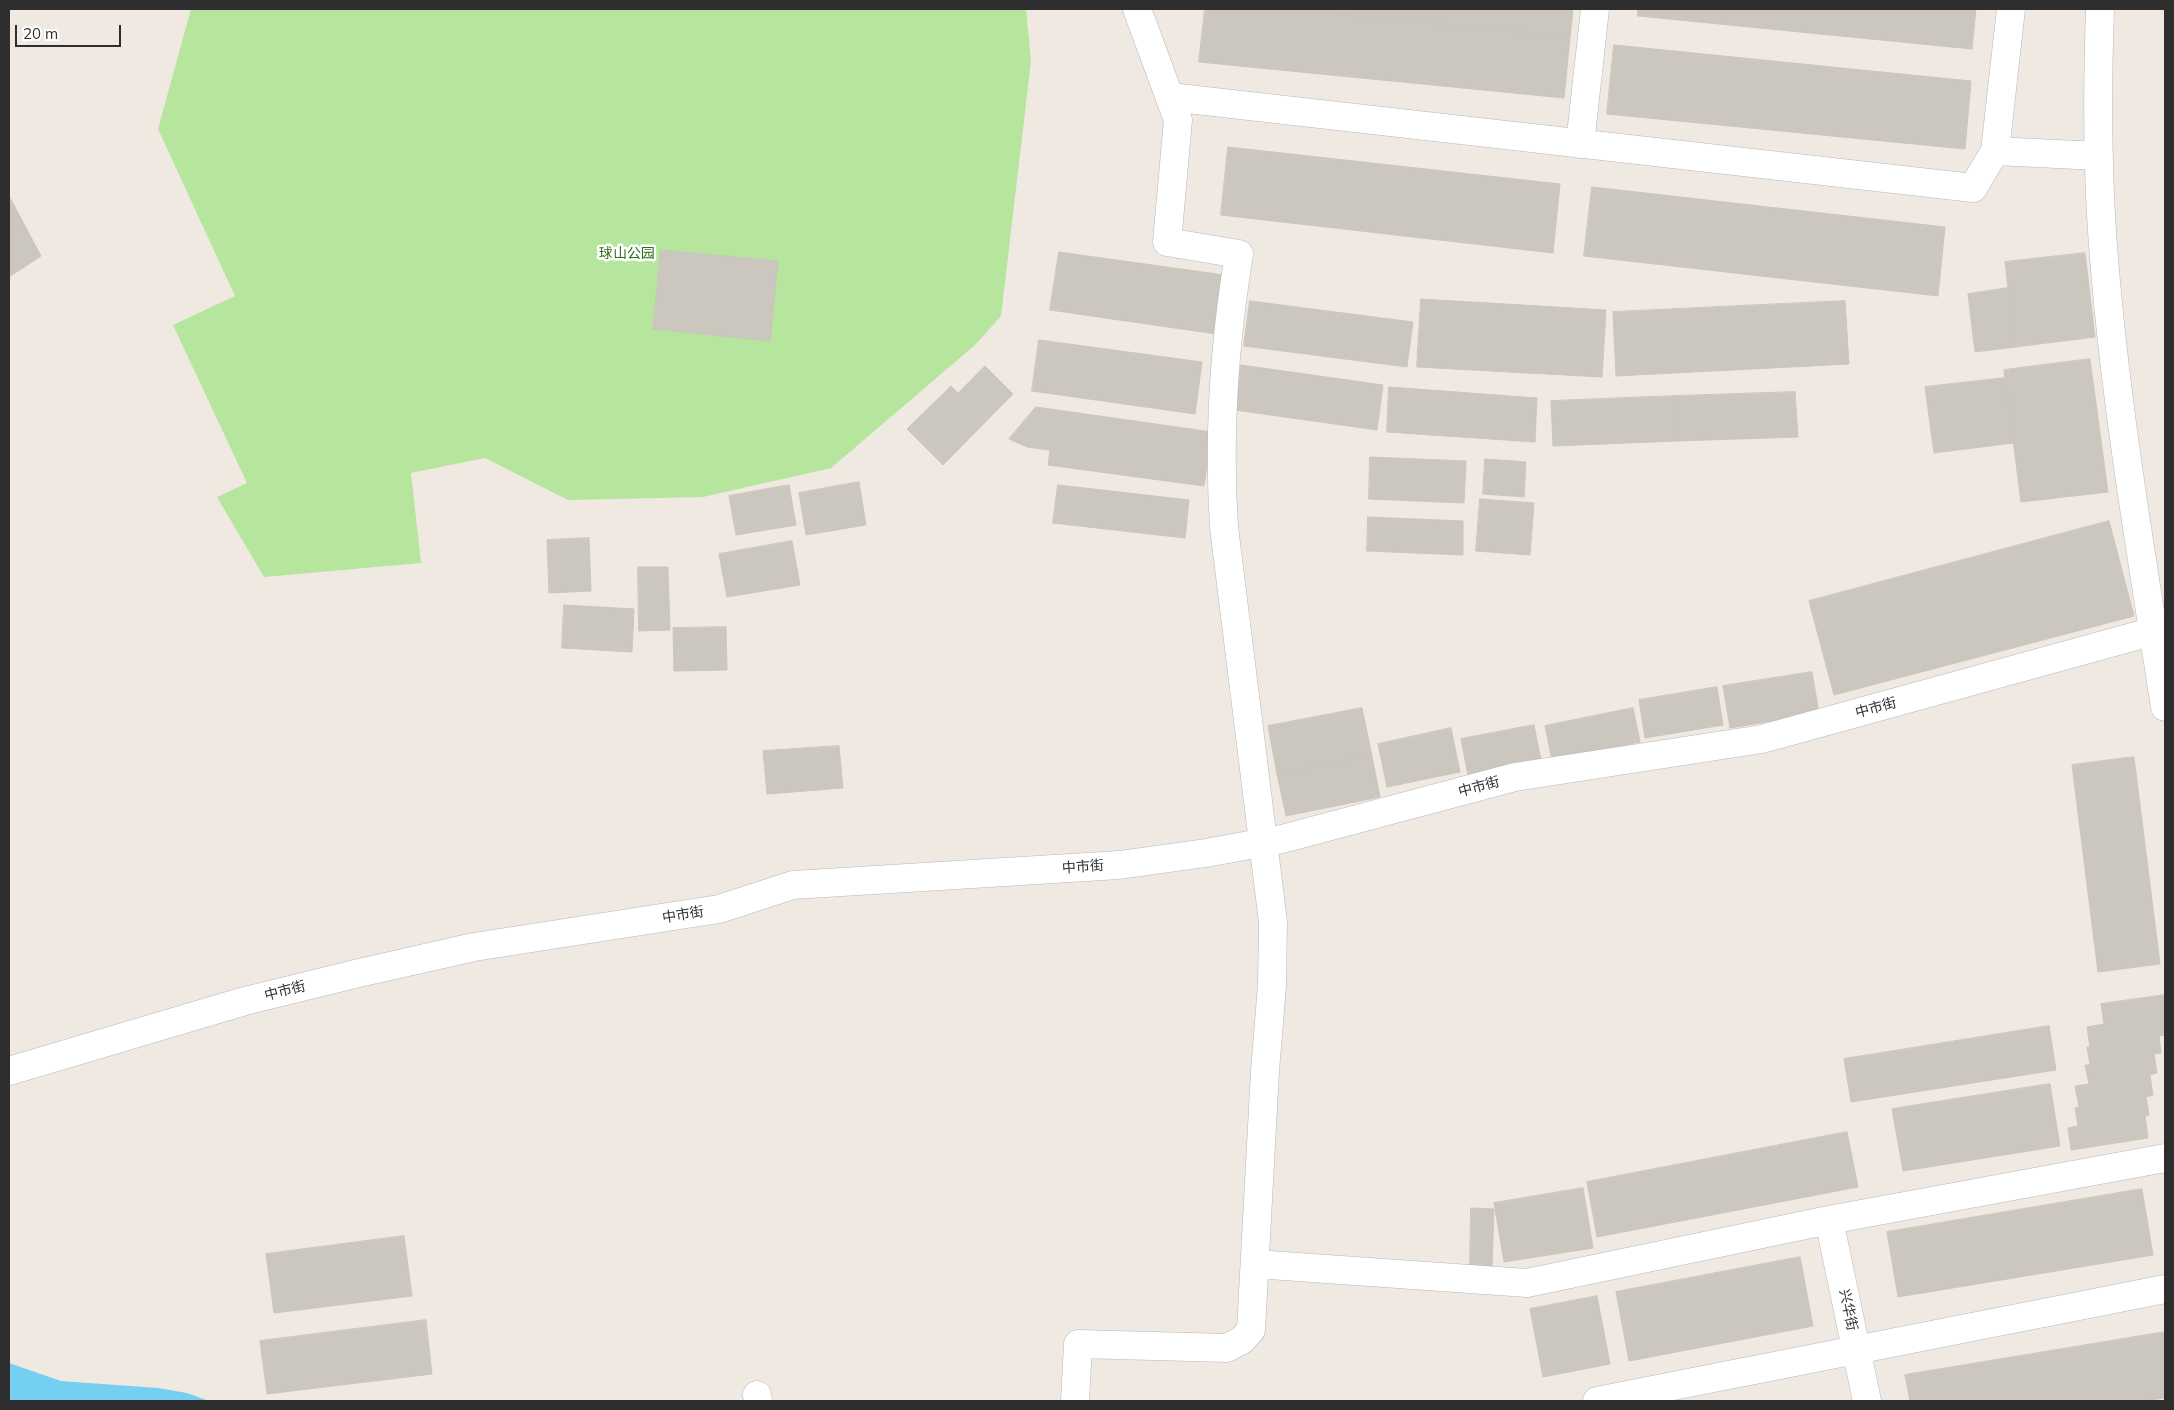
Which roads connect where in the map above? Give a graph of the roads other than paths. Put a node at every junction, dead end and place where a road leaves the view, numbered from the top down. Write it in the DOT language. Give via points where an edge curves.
graph roads {
  1 [pos="1137,9"];
  2 [pos="1595,9"];
  3 [pos="2011,9"];
  4 [pos="2100,9"];
  5 [pos="1170,98"];
  6 [pos="1580,144"];
  7 [pos="1995,151"];
  8 [pos="2099,156"];
  9 [pos="2159,630"];
  10 [pos="2165,707"];
  11 [pos="1261,843"];
  12 [pos="9,1072"];
  13 [pos="2165,1158"];
  14 [pos="1829,1220"];
  15 [pos="1255,1264"];
  16 [pos="2165,1289"];
  17 [pos="1856,1350"];
  18 [pos="1075,1401"];
  19 [pos="1597,1401"];
  20 [pos="1867,1401"];
  1 -- 5 [label="street"];
  2 -- 6 [label="street"];
  3 -- 7 [label="street"];
  4 -- 8 [label="street"];
  5 -- 6 [label="street"];
  5 -- 11 [label="street" via="1178,120 1166,242 1239,254 1223,375 1221,482"];
  6 -- 7 [label="street" via="1973,188"];
  7 -- 8 [label="street"];
  8 -- 9 [label="street" via="2104,258 2127,457"];
  9 -- 10 [label="street"];
  9 -- 11 [label="street, 中市街" via="1762,739 1516,777"];
  11 -- 12 [label="street, 中市街" via="1119,865 793,885 719,909 474,947 359,973 245,1001"];
  11 -- 15 [label="street" via="1272,922 1272,985"];
  13 -- 14 [label="street"];
  14 -- 15 [label="street" via="1527,1283"];
  14 -- 17 [label="street, 兴华街"];
  15 -- 18 [label="street" via="1251,1330 1242,1340 1227,1348 1078,1344"];
  16 -- 17 [label="street"];
  17 -- 19 [label="street"];
  17 -- 20 [label="street, 兴华街"];
}
